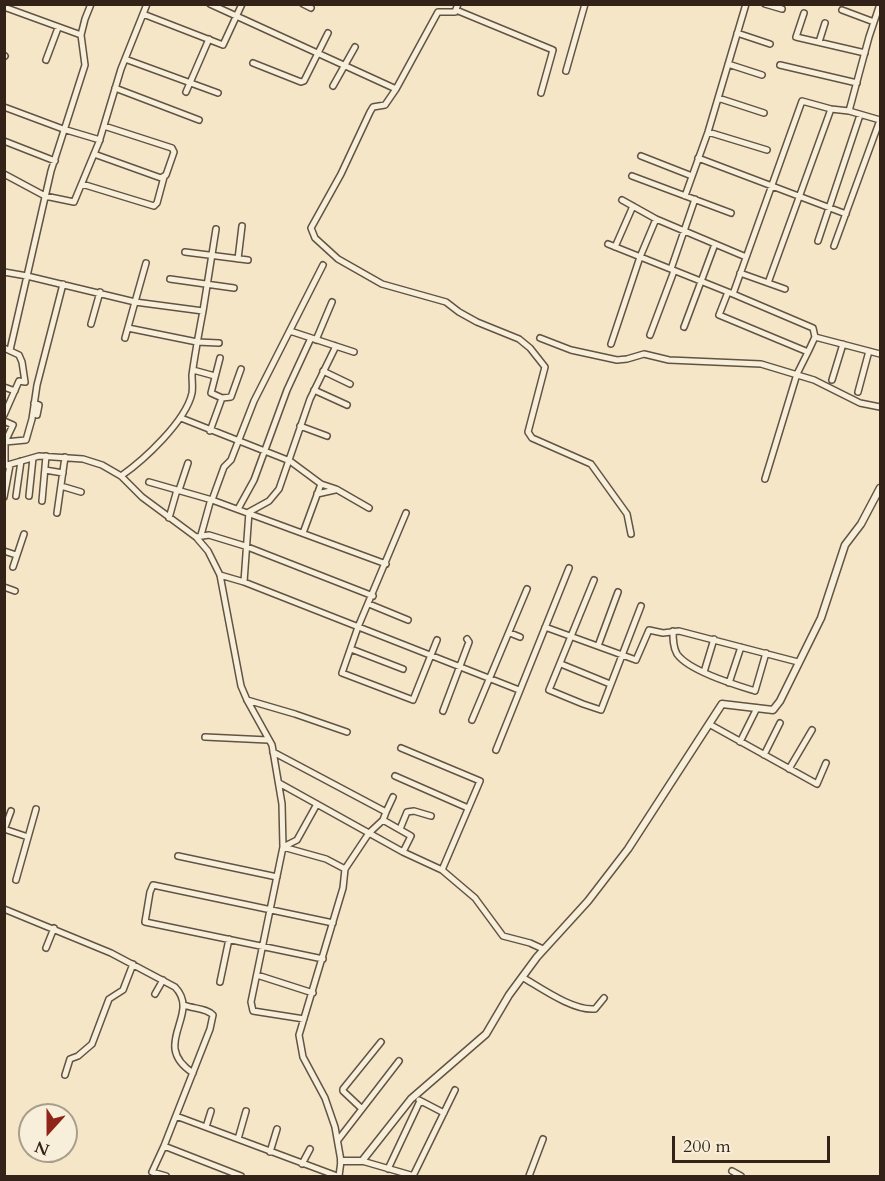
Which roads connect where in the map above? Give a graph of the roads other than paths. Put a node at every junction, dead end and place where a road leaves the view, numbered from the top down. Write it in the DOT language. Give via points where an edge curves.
graph roads {
  1 [pos="91,4"];
  2 [pos="147,4"];
  3 [pos="210,4"];
  4 [pos="242,4"];
  5 [pos="303,4"];
  6 [pos="585,4"];
  7 [pos="746,4"];
  8 [pos="765,4"];
  9 [pos="880,4"];
  10 [pos="4,7"];
  11 [pos="457,7"];
  12 [pos="311,8"];
  13 [pos="782,9"];
  14 [pos="842,10"];
  15 [pos="804,13"];
  16 [pos="144,14"];
  17 [pos="236,17"];
  18 [pos="825,23"];
  19 [pos="873,25"];
  20 [pos="58,28"];
  21 [pos="880,29"];
  22 [pos="328,33"];
  23 [pos="737,33"];
  24 [pos="81,35"];
  25 [pos="209,39"];
  26 [pos="819,42"];
  27 [pos="770,44"];
  28 [pos="355,47"];
  29 [pos="865,52"];
  30 [pos="318,53"];
  31 [pos="125,59"];
  32 [pos="46,60"];
  33 [pos="253,63"];
  34 [pos="728,64"];
  35 [pos="345,65"];
  36 [pos="780,65"];
  37 [pos="566,71"];
  38 [pos="762,75"];
  39 [pos="190,82"];
  40 [pos="857,83"];
  41 [pos="333,86"];
  42 [pos="116,88"];
  43 [pos="396,89"];
  44 [pos="186,92"];
  45 [pos="218,93"];
  46 [pos="541,93"];
  47 [pos="718,98"];
  48 [pos="4,107"];
  49 [pos="831,109"];
  50 [pos="849,111"];
  51 [pos="764,113"];
  52 [pos="860,115"];
  53 [pos="199,120"];
  54 [pos="104,126"];
  55 [pos="63,129"];
  56 [pos="708,132"];
  57 [pos="873,136"];
  58 [pos="880,139"];
  59 [pos="99,140"];
  60 [pos="4,141"];
  61 [pos="766,150"];
  62 [pos="94,154"];
  63 [pos="641,156"];
  64 [pos="698,158"];
  65 [pos="55,161"];
  66 [pos="4,174"];
  67 [pos="632,176"];
  68 [pos="692,176"];
  69 [pos="164,177"];
  70 [pos="81,184"];
  71 [pos="771,184"];
  72 [pos="800,195"];
  73 [pos="45,196"];
  74 [pos="685,196"];
  75 [pos="695,199"];
  76 [pos="622,200"];
  77 [pos="633,206"];
  78 [pos="830,208"];
  79 [pos="731,213"];
  80 [pos="846,214"];
  81 [pos="656,219"];
  82 [pos="242,226"];
  83 [pos="216,229"];
  84 [pos="684,231"];
  85 [pos="818,241"];
  86 [pos="608,244"];
  87 [pos="715,244"];
  88 [pos="834,246"];
  89 [pos="615,247"];
  90 [pos="185,252"];
  91 [pos="212,255"];
  92 [pos="746,256"];
  93 [pos="640,257"];
  94 [pos="238,259"];
  95 [pos="248,260"];
  96 [pos="146,263"];
  97 [pos="322,265"];
  98 [pos="673,270"];
  99 [pos="4,272"];
  100 [pos="740,273"];
  101 [pos="27,276"];
  102 [pos="170,279"];
  103 [pos="701,281"];
  104 [pos="768,283"];
  105 [pos="63,284"];
  106 [pos="207,285"];
  107 [pos="234,288"];
  108 [pos="785,289"];
  109 [pos="100,292"];
  110 [pos="730,293"];
  111 [pos="135,302"];
  112 [pos="332,302"];
  113 [pos="203,311"];
  114 [pos="91,324"];
  115 [pos="684,327"];
  116 [pos="128,328"];
  117 [pos="290,331"];
  118 [pos="650,335"];
  119 [pos="815,337"];
  120 [pos="125,338"];
  121 [pos="540,338"];
  122 [pos="4,339"];
  123 [pos="314,339"];
  124 [pos="197,342"];
  125 [pos="11,343"];
  126 [pos="219,343"];
  127 [pos="611,344"];
  128 [pos="843,344"];
  129 [pos="336,346"];
  130 [pos="7,349"];
  131 [pos="869,351"];
  132 [pos="354,352"];
  133 [pos="808,352"];
  134 [pos="880,354"];
  135 [pos="220,358"];
  136 [pos="241,369"];
  137 [pos="193,370"];
  138 [pos="323,371"];
  139 [pos="798,374"];
  140 [pos="215,376"];
  141 [pos="832,380"];
  142 [pos="25,382"];
  143 [pos="350,384"];
  144 [pos="37,385"];
  145 [pos="4,387"];
  146 [pos="314,390"];
  147 [pos="15,391"];
  148 [pos="858,392"];
  149 [pos="222,398"];
  150 [pos="34,402"];
  151 [pos="347,405"];
  152 [pos="880,407"];
  153 [pos="4,415"];
  154 [pos="37,415"];
  155 [pos="181,418"];
  156 [pos="4,421"];
  157 [pos="300,426"];
  158 [pos="210,430"];
  159 [pos="327,436"];
  160 [pos="239,441"];
  161 [pos="5,442"];
  162 [pos="265,453"];
  163 [pos="46,456"];
  164 [pos="65,457"];
  165 [pos="33,458"];
  166 [pos="21,461"];
  167 [pos="290,461"];
  168 [pos="188,463"];
  169 [pos="6,466"];
  170 [pos="45,470"];
  171 [pos="63,473"];
  172 [pos="121,476"];
  173 [pos="765,479"];
  174 [pos="149,482"];
  175 [pos="321,484"];
  176 [pos="61,486"];
  177 [pos="880,488"];
  178 [pos="336,489"];
  179 [pos="178,490"];
  180 [pos="81,492"];
  181 [pos="317,494"];
  182 [pos="16,496"];
  183 [pos="28,496"];
  184 [pos="4,497"];
  185 [pos="211,499"];
  186 [pos="42,501"];
  187 [pos="369,508"];
  188 [pos="238,509"];
  189 [pos="249,512"];
  190 [pos="57,513"];
  191 [pos="406,513"];
  192 [pos="169,518"];
  193 [pos="303,533"];
  194 [pos="24,534"];
  195 [pos="631,534"];
  196 [pos="198,536"];
  197 [pos="246,546"];
  198 [pos="4,551"];
  199 [pos="16,555"];
  200 [pos="386,564"];
  201 [pos="13,567"];
  202 [pos="569,568"];
  203 [pos="220,575"];
  204 [pos="594,580"];
  205 [pos="244,582"];
  206 [pos="4,587"];
  207 [pos="527,590"];
  208 [pos="15,591"];
  209 [pos="618,592"];
  210 [pos="373,596"];
  211 [pos="369,604"];
  212 [pos="641,606"];
  213 [pos="408,620"];
  214 [pos="358,627"];
  215 [pos="545,627"];
  216 [pos="673,631"];
  217 [pos="510,633"];
  218 [pos="572,636"];
  219 [pos="520,637"];
  220 [pos="467,639"];
  221 [pos="714,639"];
  222 [pos="437,640"];
  223 [pos="598,646"];
  224 [pos="741,646"];
  225 [pos="351,649"];
  226 [pos="766,653"];
  227 [pos="622,654"];
  228 [pos="431,656"];
  229 [pos="798,662"];
  230 [pos="561,664"];
  231 [pos="459,666"];
  232 [pos="403,669"];
  233 [pos="704,672"];
  234 [pos="490,679"];
  235 [pos="729,683"];
  236 [pos="610,684"];
  237 [pos="519,690"];
  238 [pos="247,700"];
  239 [pos="757,708"];
  240 [pos="443,711"];
  241 [pos="472,720"];
  242 [pos="780,723"];
  243 [pos="709,724"];
  244 [pos="812,730"];
  245 [pos="346,732"];
  246 [pos="205,737"];
  247 [pos="268,740"];
  248 [pos="740,742"];
  249 [pos="401,748"];
  250 [pos="496,750"];
  251 [pos="273,752"];
  252 [pos="764,755"];
  253 [pos="826,763"];
  254 [pos="789,769"];
  255 [pos="395,776"];
  256 [pos="279,783"];
  257 [pos="393,797"];
  258 [pos="317,804"];
  259 [pos="468,808"];
  260 [pos="36,809"];
  261 [pos="11,811"];
  262 [pos="386,812"];
  263 [pos="431,816"];
  264 [pos="383,820"];
  265 [pos="400,829"];
  266 [pos="5,830"];
  267 [pos="369,833"];
  268 [pos="28,837"];
  269 [pos="284,848"];
  270 [pos="403,852"];
  271 [pos="178,856"];
  272 [pos="345,869"];
  273 [pos="442,870"];
  274 [pos="277,878"];
  275 [pos="16,879"];
  276 [pos="4,909"];
  277 [pos="270,911"];
  278 [pos="333,923"];
  279 [pos="54,928"];
  280 [pos="230,939"];
  281 [pos="263,945"];
  282 [pos="46,948"];
  283 [pos="543,950"];
  284 [pos="323,959"];
  285 [pos="133,964"];
  286 [pos="257,975"];
  287 [pos="522,977"];
  288 [pos="164,980"];
  289 [pos="220,982"];
  290 [pos="312,993"];
  291 [pos="155,994"];
  292 [pos="604,998"];
  293 [pos="184,1005"];
  294 [pos="304,1019"];
  295 [pos="381,1042"];
  296 [pos="399,1061"];
  297 [pos="193,1073"];
  298 [pos="65,1075"];
  299 [pos="455,1090"];
  300 [pos="417,1099"];
  301 [pos="362,1108"];
  302 [pos="211,1111"];
  303 [pos="246,1111"];
  304 [pos="444,1113"];
  305 [pos="176,1116"];
  306 [pos="206,1127"];
  307 [pos="277,1129"];
  308 [pos="238,1139"];
  309 [pos="543,1139"];
  310 [pos="338,1140"];
  311 [pos="164,1146"];
  312 [pos="309,1149"];
  313 [pos="270,1152"];
  314 [pos="341,1161"];
  315 [pos="362,1161"];
  316 [pos="302,1164"];
  317 [pos="221,1169"];
  318 [pos="388,1169"];
  319 [pos="732,1171"];
  320 [pos="166,1176"];
  321 [pos="219,1176"];
  322 [pos="241,1176"];
  323 [pos="338,1176"];
  324 [pos="414,1176"];
  325 [pos="528,1176"];
  326 [pos="741,1176"];
  1 -- 24 [label="street"];
  2 -- 16 [label="street"];
  3 -- 17 [label="street"];
  4 -- 17 [label="street"];
  5 -- 12 [label="street"];
  6 -- 37 [label="street"];
  7 -- 23 [label="street"];
  8 -- 13 [label="street"];
  9 -- 19 [label="street"];
  10 -- 20 [label="street"];
  11 -- 43 [label="street" via="455,12 438,12"];
  11 -- 46 [label="street" via="553,50"];
  14 -- 19 [label="street"];
  15 -- 26 [label="street" via="796,37"];
  16 -- 25 [label="street"];
  16 -- 31 [label="street"];
  17 -- 25 [label="street" via="223,45"];
  17 -- 30 [label="street"];
  18 -- 26 [label="street"];
  19 -- 21 [label="street"];
  19 -- 29 [label="street"];
  20 -- 24 [label="street"];
  20 -- 32 [label="street"];
  22 -- 30 [label="street"];
  23 -- 27 [label="street"];
  23 -- 34 [label="street"];
  24 -- 55 [label="street" via="85,65"];
  25 -- 39 [label="street"];
  26 -- 29 [label="street"];
  28 -- 35 [label="street"];
  29 -- 40 [label="street"];
  30 -- 33 [label="street" via="301,82"];
  30 -- 35 [label="street"];
  31 -- 39 [label="street"];
  31 -- 42 [label="street"];
  34 -- 38 [label="street"];
  34 -- 47 [label="street"];
  35 -- 41 [label="street"];
  35 -- 43 [label="street"];
  36 -- 40 [label="street"];
  39 -- 44 [label="street"];
  39 -- 45 [label="street"];
  40 -- 50 [label="street"];
  42 -- 53 [label="street"];
  42 -- 54 [label="street"];
  43 -- 195 [label="street" via="385,105 373,107 370,112 310,228 315,238 338,259 382,284 446,302 530,348 545,367 528,432 532,438 591,464 627,514"];
  47 -- 51 [label="street"];
  47 -- 56 [label="street"];
  48 -- 55 [label="street"];
  49 -- 50 [label="street"];
  49 -- 71 [label="street" via="802,101"];
  49 -- 72 [label="street"];
  50 -- 52 [label="street"];
  52 -- 57 [label="street" via="880,120"];
  52 -- 78 [label="street"];
  54 -- 59 [label="street"];
  54 -- 69 [label="street" via="172,148"];
  55 -- 59 [label="street"];
  55 -- 65 [label="street"];
  56 -- 61 [label="street"];
  56 -- 64 [label="street"];
  57 -- 58 [label="street"];
  57 -- 80 [label="street"];
  59 -- 62 [label="street"];
  60 -- 65 [label="street"];
  62 -- 69 [label="street"];
  62 -- 70 [label="street"];
  63 -- 68 [label="street"];
  64 -- 68 [label="street"];
  64 -- 71 [label="street"];
  65 -- 73 [label="street"];
  66 -- 73 [label="street"];
  67 -- 74 [label="street"];
  68 -- 74 [label="street"];
  69 -- 70 [label="street" via="154,206"];
  70 -- 73 [label="street" via="74,201"];
  71 -- 72 [label="street"];
  71 -- 92 [label="street"];
  72 -- 78 [label="street"];
  72 -- 104 [label="street"];
  73 -- 101 [label="street"];
  74 -- 75 [label="street"];
  75 -- 79 [label="street"];
  75 -- 84 [label="street"];
  76 -- 77 [label="street"];
  77 -- 81 [label="street"];
  77 -- 89 [label="street"];
  78 -- 80 [label="street"];
  78 -- 85 [label="street"];
  80 -- 88 [label="street"];
  81 -- 84 [label="street"];
  81 -- 93 [label="street"];
  82 -- 94 [label="street"];
  83 -- 91 [label="street"];
  84 -- 87 [label="street"];
  84 -- 98 [label="street"];
  86 -- 89 [label="street"];
  87 -- 92 [label="street"];
  87 -- 103 [label="street"];
  89 -- 93 [label="street"];
  90 -- 91 [label="street"];
  91 -- 94 [label="street"];
  91 -- 106 [label="street"];
  92 -- 100 [label="street"];
  93 -- 98 [label="street"];
  93 -- 127 [label="street"];
  94 -- 95 [label="street"];
  96 -- 111 [label="street"];
  97 -- 117 [label="street"];
  98 -- 103 [label="street"];
  98 -- 118 [label="street"];
  99 -- 101 [label="street"];
  100 -- 104 [label="street"];
  100 -- 110 [label="street"];
  101 -- 105 [label="street"];
  101 -- 125 [label="street"];
  102 -- 106 [label="street"];
  103 -- 110 [label="street"];
  103 -- 115 [label="street"];
  104 -- 108 [label="street"];
  105 -- 109 [label="street"];
  105 -- 144 [label="street"];
  106 -- 107 [label="street"];
  106 -- 113 [label="street"];
  109 -- 111 [label="street"];
  109 -- 114 [label="street"];
  110 -- 119 [label="street" via="813,328"];
  110 -- 133 [label="street" via="719,315"];
  111 -- 113 [label="street"];
  111 -- 116 [label="street"];
  112 -- 123 [label="street"];
  113 -- 124 [label="street"];
  116 -- 120 [label="street"];
  116 -- 124 [label="street"];
  117 -- 123 [label="street"];
  117 -- 160 [label="street" via="254,401"];
  119 -- 128 [label="street"];
  119 -- 133 [label="street"];
  121 -- 139 [label="street" via="616,360 644,354 669,360 761,364"];
  122 -- 125 [label="street"];
  123 -- 129 [label="street"];
  123 -- 162 [label="street" via="287,390"];
  124 -- 126 [label="street"];
  124 -- 137 [label="street"];
  125 -- 130 [label="street"];
  128 -- 131 [label="street"];
  128 -- 141 [label="street"];
  129 -- 132 [label="street"];
  129 -- 138 [label="street"];
  130 -- 142 [label="street" via="19,355"];
  131 -- 134 [label="street"];
  131 -- 148 [label="street"];
  133 -- 139 [label="street"];
  135 -- 140 [label="street"];
  136 -- 149 [label="street" via="231,397"];
  137 -- 140 [label="street"];
  137 -- 155 [label="street" via="192,393"];
  138 -- 143 [label="street"];
  138 -- 146 [label="street"];
  139 -- 152 [label="street" via="860,403"];
  139 -- 173 [label="street"];
  140 -- 149 [label="street" via="211,393"];
  142 -- 144 [label="street"];
  142 -- 147 [label="street" via="19,381"];
  144 -- 150 [label="street"];
  145 -- 147 [label="street"];
  146 -- 151 [label="street"];
  146 -- 157 [label="street"];
  147 -- 153 [label="street"];
  149 -- 158 [label="street"];
  150 -- 154 [label="street" via="39,405"];
  150 -- 161 [label="street" via="26,440"];
  155 -- 158 [label="street"];
  155 -- 172 [label="street"];
  156 -- 161 [label="street" via="13,425"];
  157 -- 159 [label="street"];
  157 -- 167 [label="street"];
  158 -- 160 [label="street"];
  160 -- 162 [label="street"];
  160 -- 185 [label="street"];
  161 -- 169 [label="street"];
  162 -- 167 [label="street"];
  162 -- 188 [label="street"];
  163 -- 164 [label="street"];
  163 -- 165 [label="street"];
  163 -- 170 [label="street"];
  164 -- 171 [label="street"];
  164 -- 172 [label="street" via="93,462"];
  165 -- 166 [label="street"];
  165 -- 183 [label="street"];
  166 -- 169 [label="street"];
  166 -- 182 [label="street"];
  167 -- 175 [label="street"];
  167 -- 189 [label="street" via="279,489 269,501"];
  168 -- 179 [label="street"];
  169 -- 184 [label="street"];
  170 -- 171 [label="street"];
  170 -- 186 [label="street"];
  171 -- 176 [label="street"];
  172 -- 192 [label="street"];
  174 -- 179 [label="street"];
  175 -- 178 [label="street"];
  175 -- 181 [label="street"];
  176 -- 180 [label="street"];
  176 -- 190 [label="street"];
  177 -- 229 [label="street" via="845,545 821,618"];
  178 -- 181 [label="street"];
  178 -- 187 [label="street"];
  179 -- 185 [label="street"];
  179 -- 192 [label="street"];
  181 -- 193 [label="street"];
  185 -- 188 [label="street"];
  185 -- 196 [label="street"];
  188 -- 189 [label="street"];
  189 -- 193 [label="street"];
  189 -- 197 [label="street"];
  191 -- 200 [label="street"];
  192 -- 196 [label="street"];
  193 -- 200 [label="street"];
  194 -- 199 [label="street"];
  196 -- 197 [label="street" via="209,535"];
  196 -- 203 [label="street"];
  197 -- 205 [label="street"];
  197 -- 210 [label="street"];
  198 -- 199 [label="street"];
  199 -- 201 [label="street"];
  200 -- 210 [label="street"];
  202 -- 215 [label="street"];
  203 -- 205 [label="street"];
  203 -- 238 [label="street"];
  204 -- 218 [label="street"];
  205 -- 214 [label="street"];
  206 -- 208 [label="street"];
  207 -- 217 [label="street"];
  209 -- 223 [label="street"];
  210 -- 211 [label="street"];
  211 -- 213 [label="street"];
  211 -- 214 [label="street"];
  212 -- 227 [label="street"];
  214 -- 225 [label="street"];
  214 -- 228 [label="street"];
  215 -- 218 [label="street"];
  215 -- 237 [label="street"];
  216 -- 221 [label="street"];
  216 -- 227 [label="street" via="649,630 636,660"];
  216 -- 233 [label="street" via="676,653"];
  217 -- 219 [label="street"];
  217 -- 234 [label="street"];
  218 -- 223 [label="street"];
  218 -- 230 [label="street"];
  220 -- 231 [label="street"];
  221 -- 224 [label="street"];
  221 -- 233 [label="street"];
  222 -- 228 [label="street"];
  223 -- 227 [label="street"];
  224 -- 226 [label="street"];
  224 -- 235 [label="street"];
  225 -- 228 [label="street" via="342,673 413,700"];
  225 -- 232 [label="street"];
  226 -- 229 [label="street"];
  226 -- 235 [label="street" via="755,691"];
  227 -- 236 [label="street"];
  228 -- 231 [label="street"];
  229 -- 239 [label="street" via="773,710"];
  230 -- 236 [label="street"];
  230 -- 236 [label="street" via="549,690 583,705 601,710"];
  231 -- 234 [label="street"];
  231 -- 240 [label="street"];
  233 -- 235 [label="street"];
  234 -- 237 [label="street"];
  234 -- 241 [label="street"];
  237 -- 250 [label="street"];
  238 -- 245 [label="street"];
  238 -- 247 [label="street"];
  239 -- 243 [label="street" via="722,704"];
  239 -- 248 [label="street"];
  242 -- 252 [label="street"];
  243 -- 248 [label="street"];
  243 -- 283 [label="street" via="628,849 588,902"];
  244 -- 254 [label="street"];
  246 -- 247 [label="street"];
  247 -- 251 [label="street"];
  248 -- 252 [label="street"];
  249 -- 259 [label="street" via="480,781"];
  251 -- 256 [label="street"];
  251 -- 262 [label="street"];
  252 -- 254 [label="street"];
  253 -- 254 [label="street" via="817,784"];
  255 -- 259 [label="street"];
  256 -- 258 [label="street"];
  256 -- 269 [label="street"];
  257 -- 262 [label="street"];
  258 -- 267 [label="street"];
  258 -- 269 [label="street" via="297,840"];
  259 -- 273 [label="street"];
  260 -- 268 [label="street"];
  261 -- 266 [label="street"];
  262 -- 264 [label="street"];
  263 -- 265 [label="street" via="407,812"];
  264 -- 265 [label="street"];
  264 -- 267 [label="street"];
  265 -- 270 [label="street" via="411,836"];
  266 -- 268 [label="street"];
  267 -- 270 [label="street"];
  267 -- 272 [label="street"];
  268 -- 275 [label="street"];
  269 -- 272 [label="street"];
  269 -- 274 [label="street"];
  270 -- 273 [label="street"];
  271 -- 274 [label="street"];
  272 -- 278 [label="street"];
  273 -- 283 [label="street" via="475,898 503,936"];
  274 -- 277 [label="street"];
  276 -- 279 [label="street"];
  277 -- 278 [label="street"];
  277 -- 280 [label="street" via="153,885 145,922"];
  277 -- 281 [label="street"];
  278 -- 284 [label="street"];
  279 -- 282 [label="street"];
  279 -- 285 [label="street"];
  280 -- 281 [label="street"];
  280 -- 289 [label="street"];
  281 -- 284 [label="street"];
  281 -- 286 [label="street"];
  283 -- 287 [label="street"];
  284 -- 290 [label="street"];
  285 -- 288 [label="street"];
  285 -- 298 [label="street" via="123,990 109,999 92,1044 70,1059"];
  286 -- 290 [label="street"];
  286 -- 294 [label="street" via="253,1011"];
  287 -- 292 [label="street" via="588,1009 594,1009"];
  287 -- 300 [label="street" via="486,1034"];
  288 -- 291 [label="street"];
  288 -- 293 [label="street" via="182,995"];
  290 -- 294 [label="street"];
  293 -- 297 [label="street" via="174,1052"];
  293 -- 297 [label="street" via="213,1015"];
  294 -- 310 [label="street" via="298,1035 303,1057 325,1098"];
  295 -- 301 [label="street" via="343,1089"];
  296 -- 301 [label="street"];
  297 -- 305 [label="street"];
  299 -- 304 [label="street"];
  300 -- 304 [label="street"];
  300 -- 315 [label="street"];
  300 -- 318 [label="street"];
  301 -- 310 [label="street"];
  302 -- 306 [label="street"];
  303 -- 308 [label="street"];
  304 -- 324 [label="street"];
  305 -- 306 [label="street"];
  305 -- 311 [label="street"];
  306 -- 308 [label="street"];
  307 -- 313 [label="street"];
  308 -- 313 [label="street"];
  309 -- 325 [label="street"];
  310 -- 314 [label="street"];
  311 -- 317 [label="street"];
  311 -- 320 [label="street" via="152,1172"];
  312 -- 316 [label="street"];
  313 -- 316 [label="street"];
  314 -- 315 [label="street"];
  314 -- 323 [label="street"];
  315 -- 318 [label="street"];
  316 -- 323 [label="street"];
  317 -- 321 [label="street"];
  317 -- 322 [label="street"];
  318 -- 324 [label="street"];
  319 -- 326 [label="street"];
}
